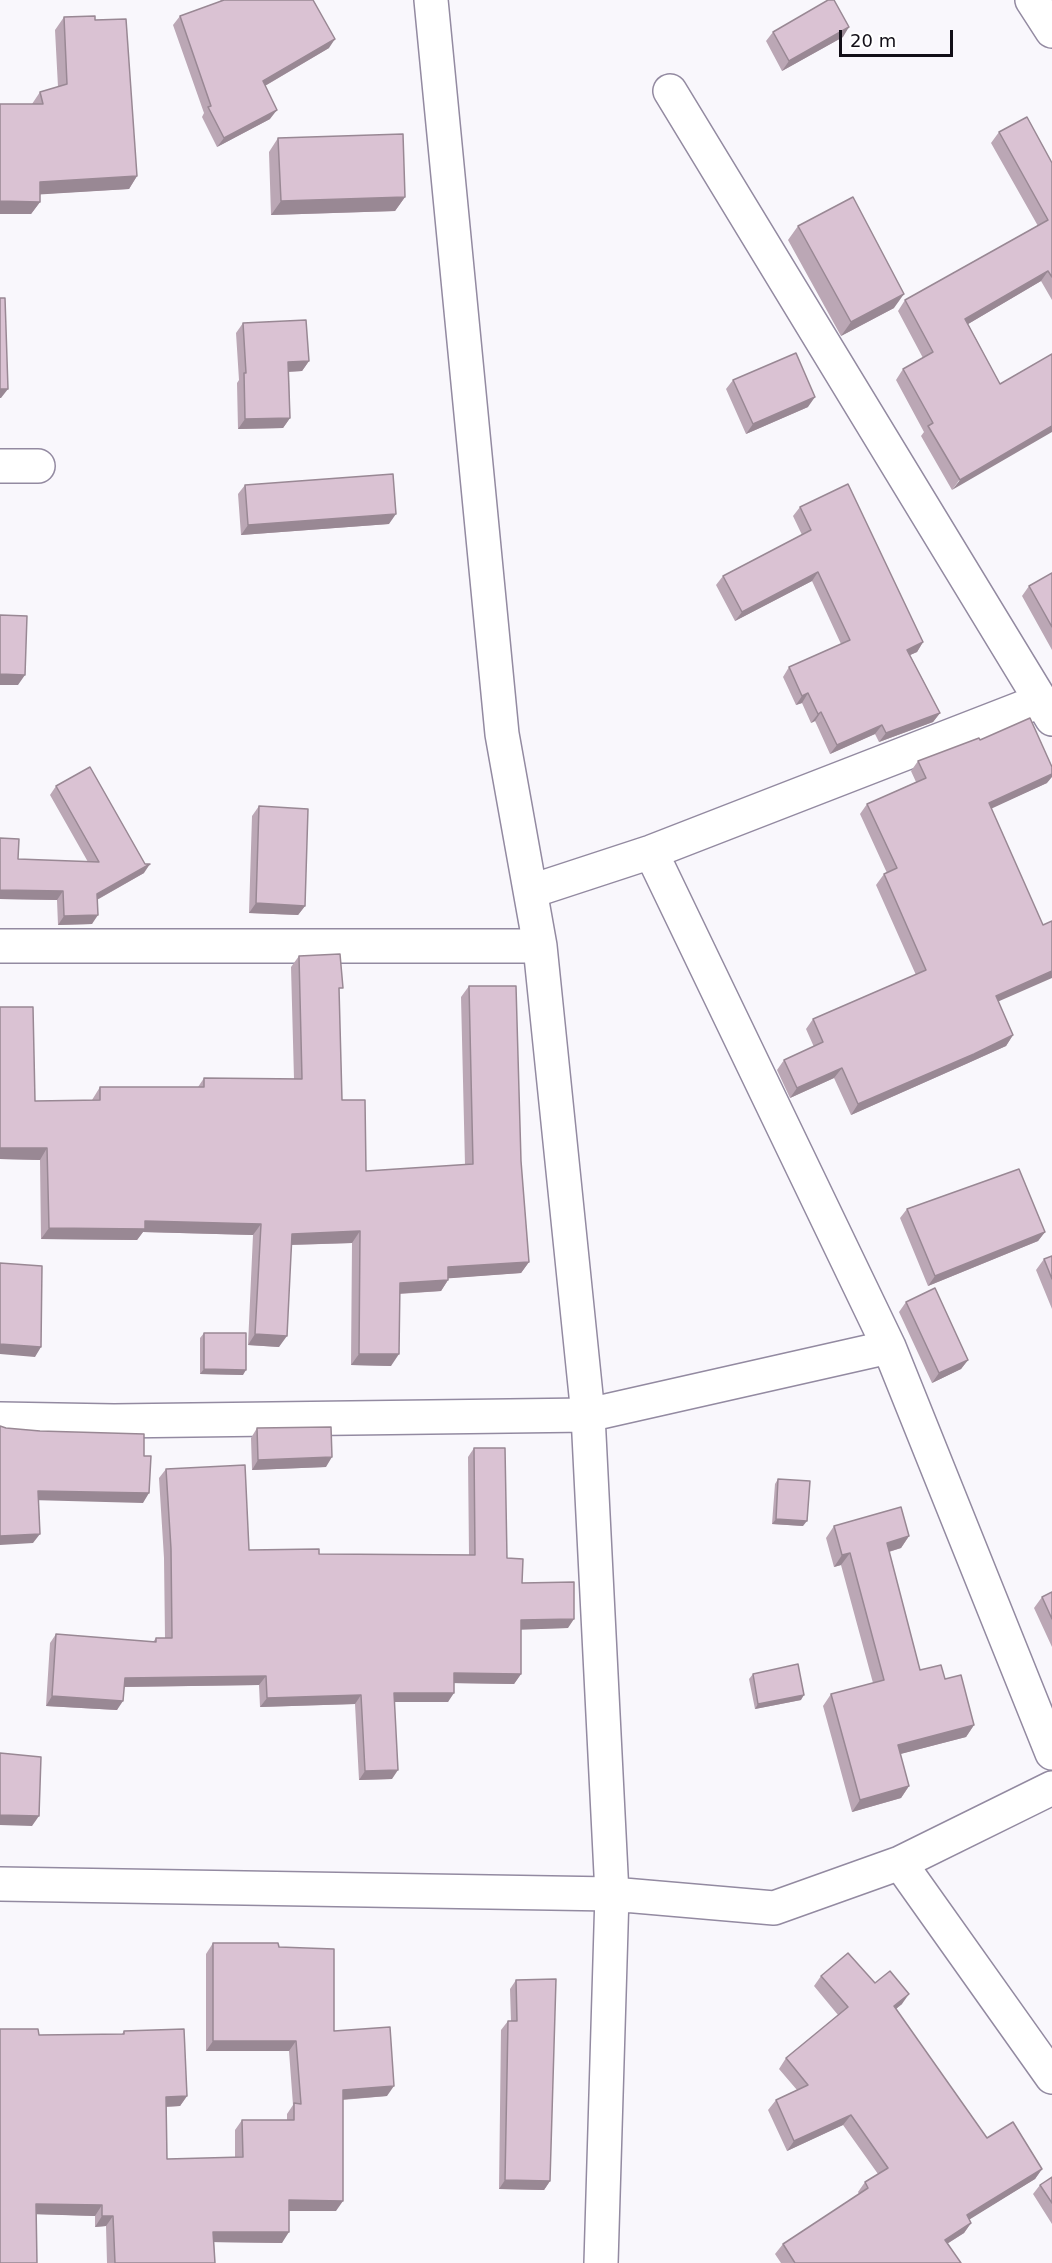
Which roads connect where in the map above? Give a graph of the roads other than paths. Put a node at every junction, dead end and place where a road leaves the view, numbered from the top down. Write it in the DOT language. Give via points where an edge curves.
graph roads {
  1 [pos="431,0"];
  2 [pos="1032,0"];
  3 [pos="1052,32"];
  4 [pos="670,92"];
  5 [pos="0,466"];
  6 [pos="39,466"];
  7 [pos="1046,710"];
  8 [pos="651,852"];
  9 [pos="532,891"];
  10 [pos="0,946"];
  11 [pos="540,946"];
  12 [pos="889,1347"];
  13 [pos="588,1415"];
  14 [pos="0,1419"];
  15 [pos="1052,1753"];
  16 [pos="1052,1788"];
  17 [pos="900,1863"];
  18 [pos="0,1884"];
  19 [pos="612,1894"];
  20 [pos="1052,2077"];
  21 [pos="601,2263"];
  1 -- 9 [label="street" via="502,734"];
  2 -- 3 [label="street"];
  4 -- 7 [label="street"];
  5 -- 6 [label="street"];
  7 -- 8 [label="street"];
  8 -- 9 [label="street"];
  8 -- 12 [label="street"];
  9 -- 11 [label="street"];
  10 -- 11 [label="street"];
  11 -- 13 [label="street"];
  12 -- 13 [label="street"];
  12 -- 15 [label="street"];
  13 -- 14 [label="street"];
  13 -- 19 [label="street"];
  16 -- 17 [label="street"];
  17 -- 19 [label="street" via="774,1908"];
  17 -- 20 [label="street"];
  18 -- 19 [label="street"];
  19 -- 21 [label="street"];
}
